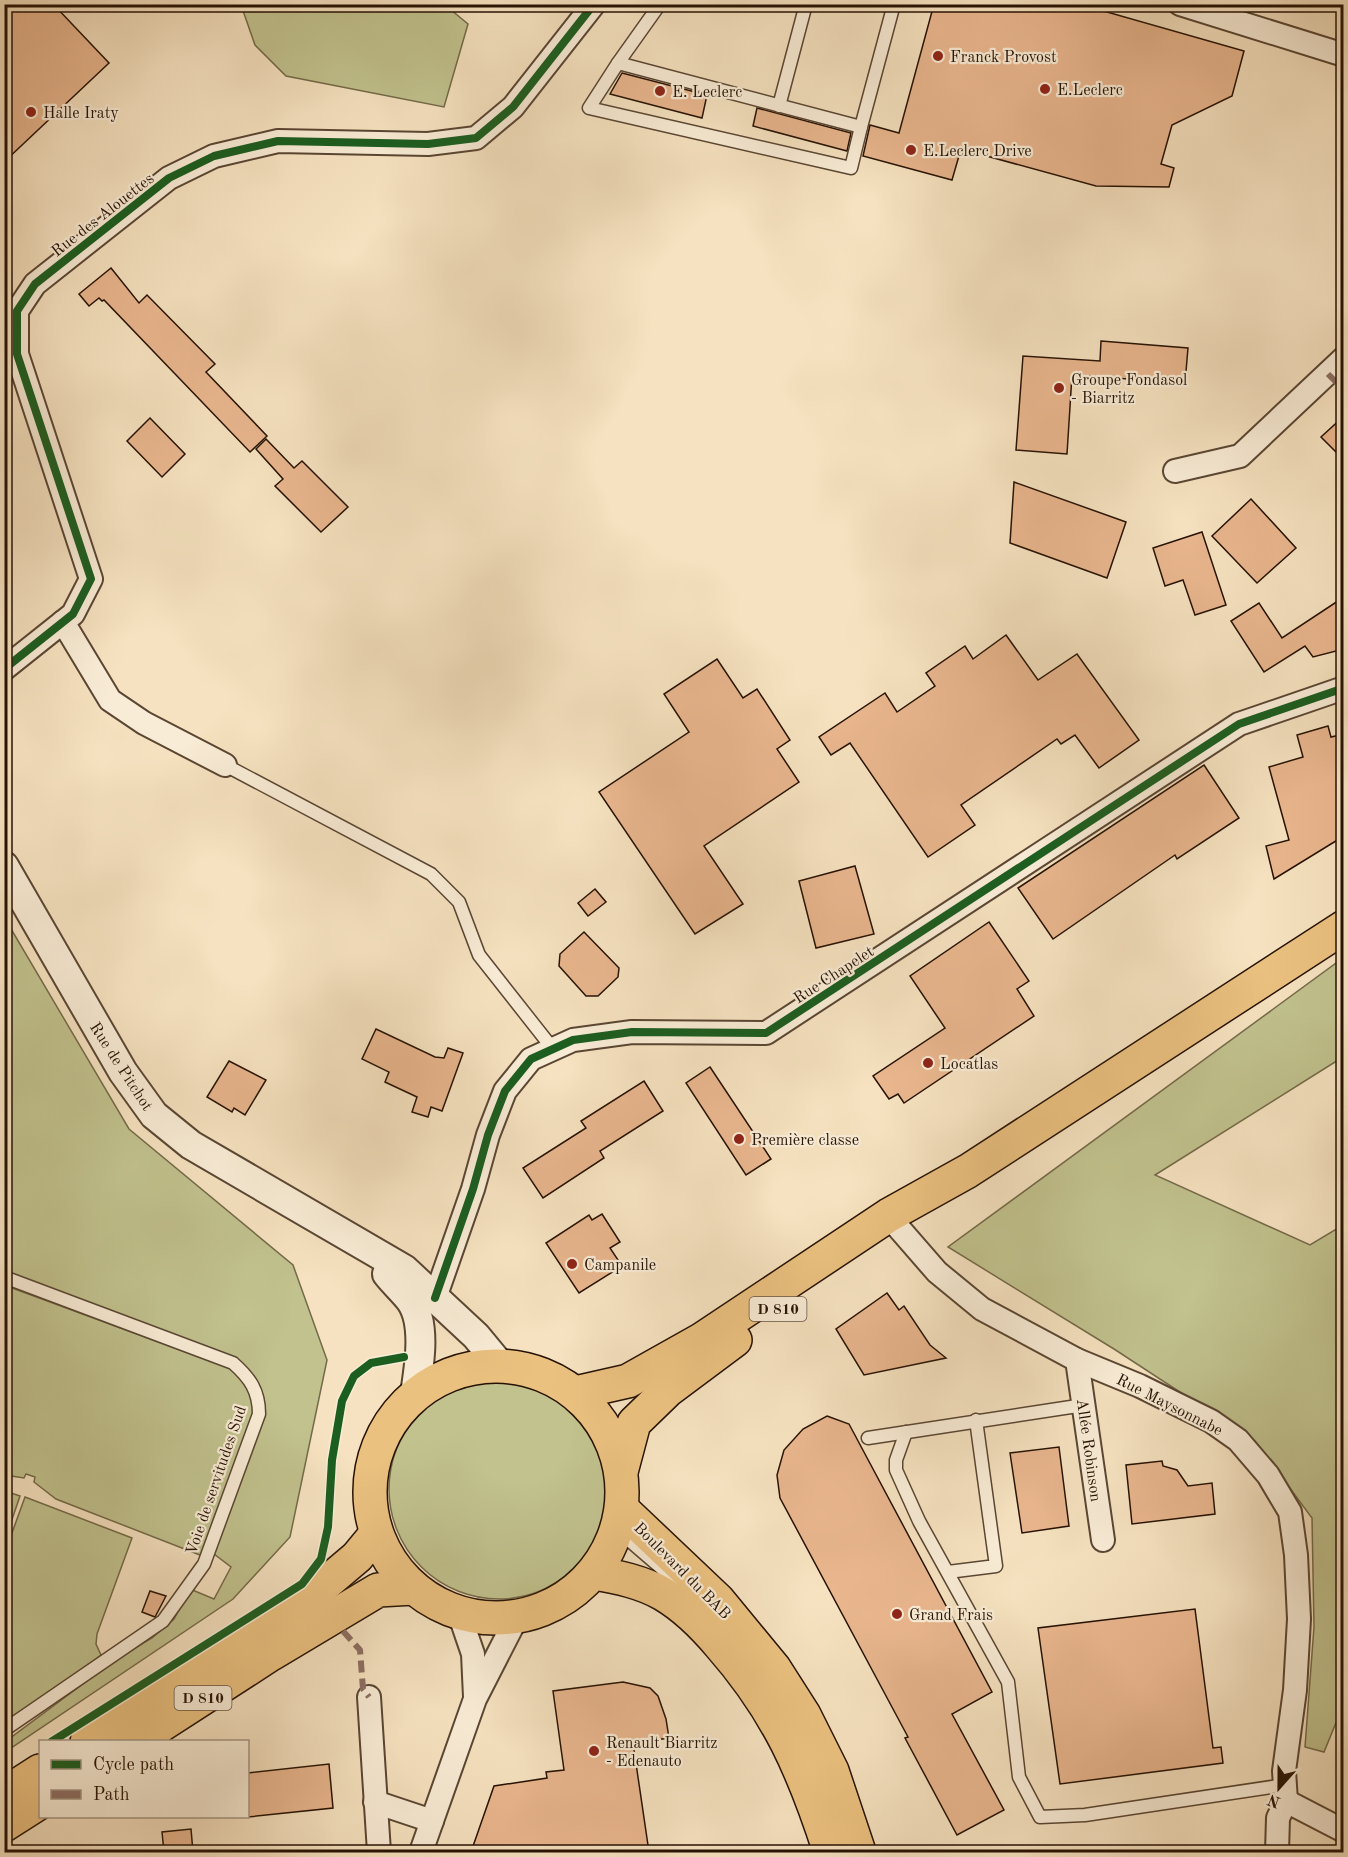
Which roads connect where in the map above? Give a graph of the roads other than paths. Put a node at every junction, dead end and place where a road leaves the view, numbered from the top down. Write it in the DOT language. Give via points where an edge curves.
graph roads {
  1 [pos="594,4"];
  2 [pos="660,4"];
  3 [pos="806,4"];
  4 [pos="894,4"];
  5 [pos="1180,4"];
  6 [pos="1344,55"];
  7 [pos="618,63"];
  8 [pos="778,106"];
  9 [pos="861,127"];
  10 [pos="1344,358"];
  11 [pos="1175,471"];
  12 [pos="63,622"];
  13 [pos="4,669"];
  14 [pos="1344,688"];
  15 [pos="225,765"];
  16 [pos="4,866"];
  17 [pos="1344,927"];
  18 [pos="553,1049"];
  19 [pos="968,1171"];
  20 [pos="897,1226"];
  21 [pos="362,1246"];
  22 [pos="4,1277"];
  23 [pos="435,1298"];
  24 [pos="1077,1360"];
  25 [pos="500,1365"];
  26 [pos="575,1393"];
  27 [pos="415,1394"];
  28 [pos="1084,1405"];
  29 [pos="976,1420"];
  30 [pos="906,1432"];
  31 [pos="868,1438"];
  32 [pos="621,1472"];
  33 [pos="619,1519"];
  34 [pos="376,1534"];
  35 [pos="1103,1540"];
  36 [pos="948,1572"];
  37 [pos="594,1573"];
  38 [pos="414,1588"];
  39 [pos="459,1613"];
  40 [pos="517,1617"];
  41 [pos="369,1698"];
  42 [pos="475,1699"];
  43 [pos="4,1730"];
  44 [pos="90,1740"];
  45 [pos="138,1740"];
  46 [pos="162,1740"];
  47 [pos="39,1773"];
  48 [pos="1286,1793"];
  49 [pos="4,1794"];
  50 [pos="375,1802"];
  51 [pos="39,1803"];
  52 [pos="432,1821"];
  53 [pos="4,1825"];
  54 [pos="1344,1831"];
  55 [pos="379,1852"];
  56 [pos="421,1852"];
  57 [pos="830,1852"];
  58 [pos="859,1852"];
  59 [pos="1277,1852"];
  1 -- 12 [label="street, Rue des Alouettes" via="513,106 476,138 428,144 278,141 214,156 169,178 35,284 17,310 17,354 91,579 73,614"];
  2 -- 7 [label="lane"];
  3 -- 8 [label="lane"];
  4 -- 9 [label="lane"];
  5 -- 6 [label="street"];
  7 -- 8 [label="lane"];
  7 -- 9 [label="lane" via="589,108 851,168"];
  8 -- 9 [label="lane"];
  10 -- 11 [label="street" via="1240,456"];
  12 -- 13 [label="street"];
  12 -- 15 [label="street" via="110,700 144,723"];
  14 -- 18 [label="street, Rue Chapelet" via="1239,724 766,1033 632,1032 573,1040"];
  15 -- 18 [label="lane" via="431,874 459,902 479,955"];
  16 -- 21 [label="street, Rue de Pitchot" via="123,1072 154,1115 191,1145"];
  17 -- 19 [label="main road, D 810"];
  18 -- 23 [label="street, Rue Chapelet" via="531,1059 505,1091"];
  19 -- 20 [label="main road, D 810"];
  19 -- 26 [label="main road, D 810" via="889,1215 701,1340 628,1381"];
  20 -- 24 [label="street, Rue Maysonnabe" via="958,1291 982,1309"];
  20 -- 32 [label="main road, D 810" via="826,1273 668,1390 634,1423"];
  21 -- 23 [label="street, Rue de Pitchot" via="404,1269"];
  21 -- 27 [label="street" via="411,1302 420,1335"];
  22 -- 43 [label="lane, Voie de servitudes Sud" via="233,1363 248,1377 259,1398 259,1414 204,1564 163,1621"];
  23 -- 25 [label="street, Rue de Pitchot"];
  24 -- 28 [label="street, Allée Robinson"];
  24 -- 48 [label="street, Rue Maysonnabe" via="1211,1421 1238,1440 1268,1475 1290,1512 1299,1619 1284,1771"];
  25 -- 26 [label="main road" via="540,1373"];
  25 -- 27 [label="main road" via="455,1372"];
  26 -- 32 [label="main road" via="606,1428"];
  27 -- 34 [label="main road" via="382,1434 369,1483"];
  28 -- 29 [label="lane"];
  28 -- 35 [label="street, Allée Robinson"];
  29 -- 30 [label="lane"];
  29 -- 36 [label="lane" via="996,1566"];
  30 -- 31 [label="lane"];
  30 -- 36 [label="lane" via="896,1470"];
  32 -- 33 [label="main road"];
  33 -- 37 [label="main road" via="612,1543"];
  33 -- 58 [label="main road, Boulevard du BAB" via="718,1600 774,1668 804,1715 832,1771"];
  34 -- 38 [label="main road" via="391,1564"];
  34 -- 44 [label="main road, D 810" via="357,1557 318,1590"];
  36 -- 48 [label="lane" via="1008,1682 1019,1777 1040,1817"];
  37 -- 40 [label="main road" via="572,1594 546,1609"];
  37 -- 57 [label="main road, Boulevard du BAB" via="625,1578 663,1594 700,1622 751,1680 808,1785"];
  38 -- 39 [label="main road"];
  38 -- 45 [label="main road, D 810" via="378,1590"];
  38 -- 46 [label="lane" via="382,1599"];
  39 -- 40 [label="main road"];
  39 -- 42 [label="street" via="473,1654"];
  40 -- 42 [label="street"];
  41 -- 50 [label="street"];
  42 -- 52 [label="street"];
  47 -- 49 [label="main road"];
  48 -- 54 [label="street"];
  48 -- 59 [label="street, Rue Maysonnabe" via="1278,1818"];
  50 -- 52 [label="street"];
  50 -- 55 [label="street"];
  51 -- 53 [label="main road"];
  52 -- 56 [label="street"];
}
